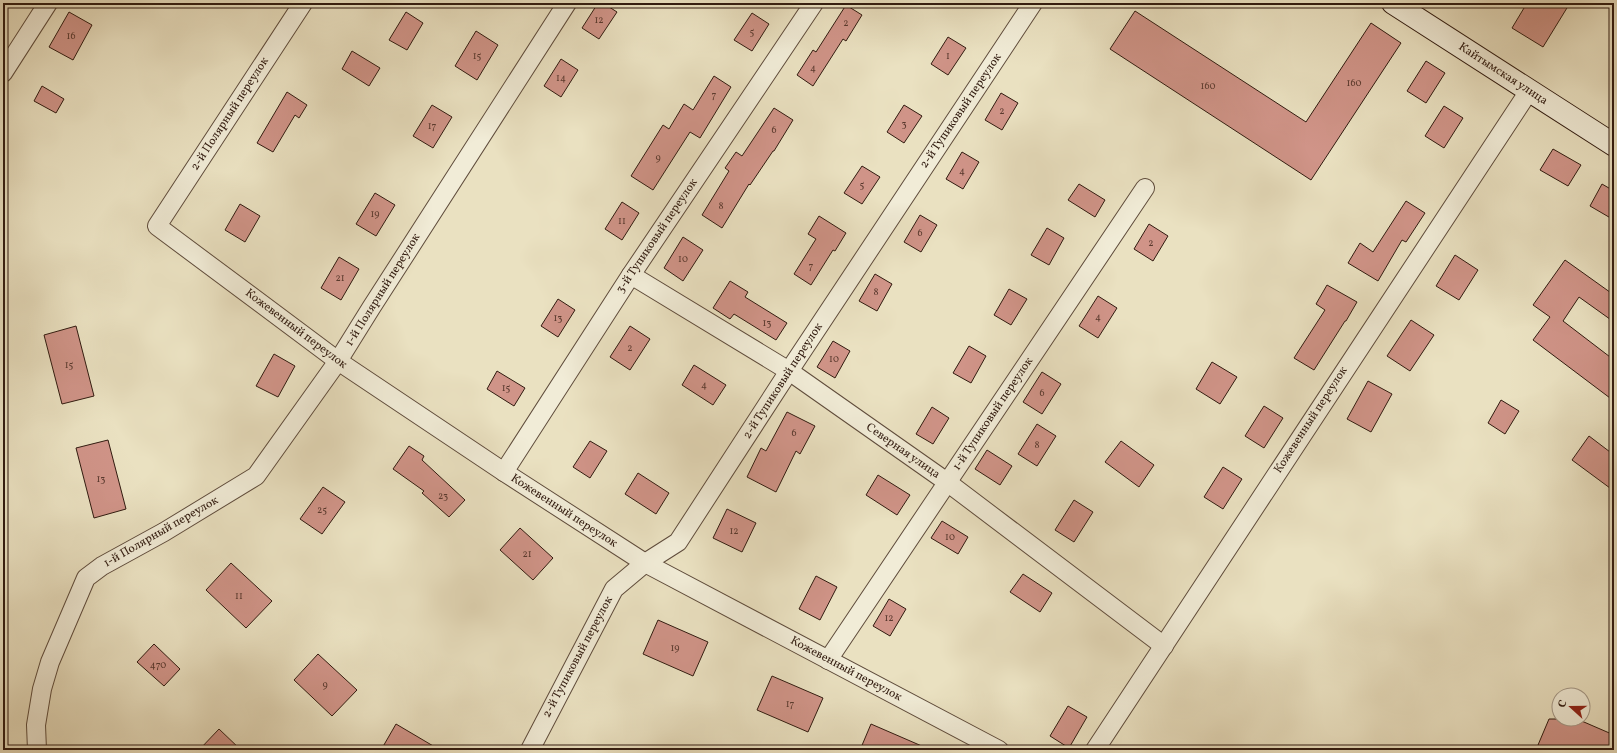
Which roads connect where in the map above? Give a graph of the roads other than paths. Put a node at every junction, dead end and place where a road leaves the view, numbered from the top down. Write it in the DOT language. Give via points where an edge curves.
graph roads {
  1 [pos="48,3"];
  2 [pos="303,3"];
  3 [pos="567,3"];
  4 [pos="814,3"];
  5 [pos="1033,3"];
  6 [pos="1393,3"];
  7 [pos="3,73"];
  8 [pos="1529,91"];
  9 [pos="1614,145"];
  10 [pos="1145,188"];
  11 [pos="157,226"];
  12 [pos="631,275"];
  13 [pos="338,361"];
  14 [pos="788,371"];
  15 [pos="504,472"];
  16 [pos="948,482"];
  17 [pos="645,563"];
  18 [pos="1164,646"];
  19 [pos="828,660"];
  20 [pos="37,750"];
  21 [pos="530,750"];
  22 [pos="999,750"];
  23 [pos="1095,750"];
  1 -- 7 [label="street"];
  2 -- 11 [label="street, 2-й Полярный переулок"];
  3 -- 13 [label="street, 1-й Полярный переулок"];
  4 -- 12 [label="street, 3-й Тупиковый переулок"];
  5 -- 14 [label="street, 2-й Тупиковый переулок"];
  6 -- 8 [label="street, Кайтымская улица"];
  8 -- 9 [label="street, Кайтымская улица"];
  8 -- 18 [label="street, Кожевенный переулок"];
  10 -- 16 [label="street, 1-й Тупиковый переулок"];
  11 -- 13 [label="street, Кожевенный переулок"];
  12 -- 14 [label="street, Северная улица"];
  12 -- 15 [label="street, 3-й Тупиковый переулок"];
  13 -- 15 [label="street, Кожевенный переулок"];
  13 -- 20 [label="street, 1-й Полярный переулок" via="256,476 102,566 86,578 50,662 42,689 36,724"];
  14 -- 16 [label="street, Северная улица"];
  14 -- 17 [label="street, 2-й Тупиковый переулок" via="678,542"];
  15 -- 17 [label="street, Кожевенный переулок"];
  16 -- 18 [label="street, Северная улица"];
  16 -- 19 [label="street, 1-й Тупиковый переулок"];
  17 -- 19 [label="street, Кожевенный переулок"];
  17 -- 21 [label="street, 2-й Тупиковый переулок" via="614,590"];
  18 -- 23 [label="street, Кожевенный переулок"];
  19 -- 22 [label="street, Кожевенный переулок"];
}
